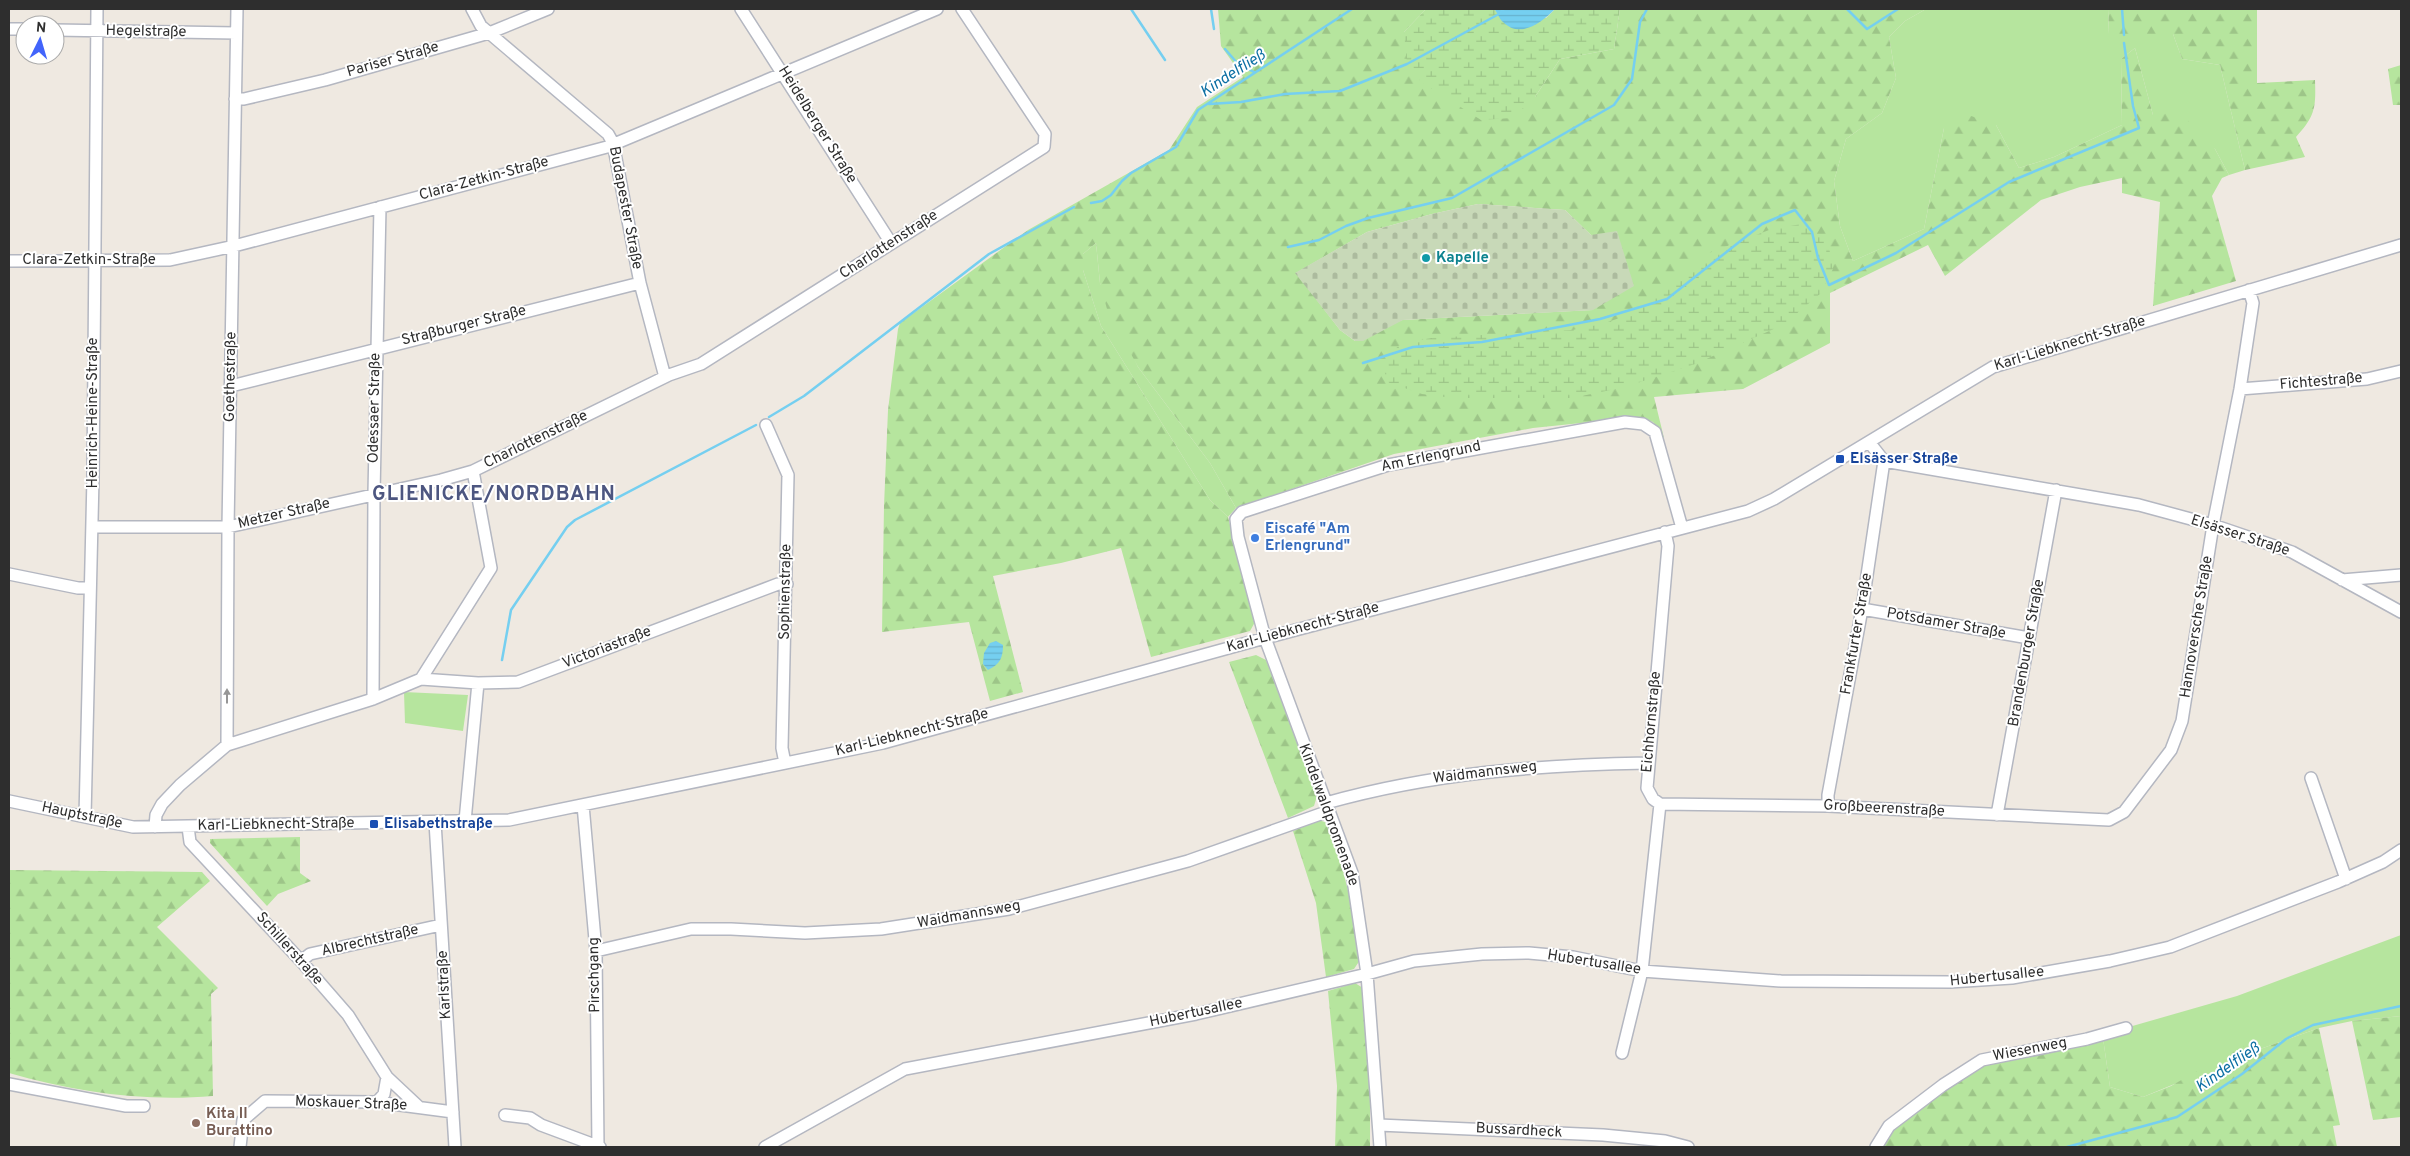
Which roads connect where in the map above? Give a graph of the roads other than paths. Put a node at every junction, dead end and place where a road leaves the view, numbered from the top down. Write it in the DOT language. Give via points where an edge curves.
graph roads {
  1 [pos="97,9"];
  2 [pos="237,9"];
  3 [pos="472,9"];
  4 [pos="548,9"];
  5 [pos="741,9"];
  6 [pos="937,9"];
  7 [pos="962,9"];
  8 [pos="65,30"];
  9 [pos="97,31"];
  10 [pos="236,33"];
  11 [pos="489,33"];
  12 [pos="783,72"];
  13 [pos="235,99"];
  14 [pos="613,143"];
  15 [pos="380,207"];
  16 [pos="891,243"];
  17 [pos="2401,245"];
  18 [pos="234,246"];
  19 [pos="9,261"];
  20 [pos="94,261"];
  21 [pos="640,283"];
  22 [pos="2249,290"];
  23 [pos="376,348"];
  24 [pos="2401,371"];
  25 [pos="665,377"];
  26 [pos="231,386"];
  27 [pos="2240,389"];
  28 [pos="766,425"];
  29 [pos="1869,442"];
  30 [pos="1884,461"];
  31 [pos="473,470"];
  32 [pos="2056,490"];
  33 [pos="374,494"];
  34 [pos="2213,525"];
  35 [pos="92,527"];
  36 [pos="228,527"];
  37 [pos="1682,528"];
  38 [pos="1665,532"];
  39 [pos="9,574"];
  40 [pos="2401,575"];
  41 [pos="2342,580"];
  42 [pos="787,584"];
  43 [pos="90,588"];
  44 [pos="1862,609"];
  45 [pos="2401,612"];
  46 [pos="1265,638"];
  47 [pos="2029,638"];
  48 [pos="421,679"];
  49 [pos="478,683"];
  50 [pos="373,699"];
  51 [pos="227,745"];
  52 [pos="785,763"];
  53 [pos="1648,763"];
  54 [pos="2311,778"];
  55 [pos="9,801"];
  56 [pos="1660,804"];
  57 [pos="583,805"];
  58 [pos="1828,806"];
  59 [pos="1328,807"];
  60 [pos="1997,815"];
  61 [pos="85,817"];
  62 [pos="2109,820"];
  63 [pos="465,821"];
  64 [pos="435,822"];
  65 [pos="155,827"];
  66 [pos="188,827"];
  67 [pos="2401,850"];
  68 [pos="2346,878"];
  69 [pos="441,925"];
  70 [pos="596,951"];
  71 [pos="301,961"];
  72 [pos="1642,971"];
  73 [pos="1367,974"];
  74 [pos="2126,1028"];
  75 [pos="1622,1053"];
  76 [pos="387,1077"];
  77 [pos="9,1084"];
  78 [pos="377,1102"];
  79 [pos="144,1106"];
  80 [pos="419,1107"];
  81 [pos="453,1112"];
  82 [pos="505,1115"];
  83 [pos="1379,1125"];
  84 [pos="1603,1135"];
  85 [pos="240,1147"];
  86 [pos="455,1147"];
  87 [pos="599,1147"];
  88 [pos="765,1147"];
  89 [pos="1380,1147"];
  90 [pos="1600,1147"];
  91 [pos="1688,1147"];
  92 [pos="1876,1147"];
  1 -- 9 [label="street, Heinrich-Heine-Straße"];
  2 -- 10 [label="street, Goethestraße"];
  3 -- 11 [label="street, Budapester Straße"];
  4 -- 11 [label="street, Pariser Straße"];
  5 -- 12 [label="street, Heidelberger Straße"];
  6 -- 12 [label="street, Clara-Zetkin-Straße"];
  7 -- 16 [label="street, Charlottenstraße" via="1045,134 1044,147"];
  8 -- 9 [label="street, Hegelstraße"];
  9 -- 10 [label="street, Hegelstraße"];
  9 -- 20 [label="street, Heinrich-Heine-Straße"];
  10 -- 13 [label="street, Goethestraße"];
  11 -- 13 [label="street, Pariser Straße" via="325,80"];
  11 -- 14 [label="street, Budapester Straße" via="608,134"];
  12 -- 14 [label="street, Clara-Zetkin-Straße"];
  12 -- 16 [label="street, Heidelberger Straße"];
  13 -- 18 [label="street, Goethestraße"];
  14 -- 15 [label="street, Clara-Zetkin-Straße"];
  14 -- 21 [label="street, Budapester Straße"];
  15 -- 18 [label="street, Clara-Zetkin-Straße"];
  15 -- 23 [label="street, Odessaer Straße"];
  16 -- 25 [label="street, Charlottenstraße" via="727,349 701,364"];
  17 -- 22 [label="street, Karl-Liebknecht-Straße"];
  18 -- 20 [label="street, Clara-Zetkin-Straße" via="170,260"];
  18 -- 26 [label="street, Goethestraße"];
  19 -- 20 [label="street, Clara-Zetkin-Straße"];
  20 -- 35 [label="street, Heinrich-Heine-Straße"];
  21 -- 23 [label="street, Straßburger Straße"];
  21 -- 25 [label="street, Budapester Straße"];
  22 -- 27 [label="street, Hannoversche Straße" via="2253,303"];
  22 -- 29 [label="street, Karl-Liebknecht-Straße" via="1993,367"];
  23 -- 26 [label="street, Straßburger Straße"];
  23 -- 33 [label="street, Odessaer Straße"];
  24 -- 27 [label="street, Fichtestraße" via="2367,379"];
  25 -- 31 [label="street, Charlottenstraße"];
  26 -- 36 [label="street, Goethestraße"];
  27 -- 34 [label="street, Hannoversche Straße"];
  28 -- 42 [label="street, Sophienstraße" via="788,475"];
  29 -- 30 [label="street"];
  29 -- 37 [label="street, Karl-Liebknecht-Straße" via="1761,506"];
  30 -- 32 [label="street, Elsässer Straße"];
  30 -- 44 [label="street, Frankfurter Straße"];
  31 -- 33 [label="street, Metzer Straße"];
  31 -- 48 [label="street, Charlottenstraße" via="492,568"];
  32 -- 34 [label="street, Elsässer Straße" via="2139,505"];
  32 -- 47 [label="street, Brandenburger Straße"];
  33 -- 36 [label="street, Metzer Straße"];
  33 -- 50 [label="street, Odessaer Straße"];
  34 -- 41 [label="street, Elsässer Straße" via="2292,552"];
  34 -- 62 [label="street, Hannoversche Straße" via="2177,739 2124,812"];
  35 -- 36 [label="street, Metzer Straße"];
  35 -- 43 [label="street, Heinrich-Heine-Straße"];
  51 -- 36 [label="street, Goethestraße, one-way"];
  37 -- 38 [label="street, Karl-Liebknecht-Straße"];
  37 -- 46 [label="street, Am Erlengrund" via="1654,432 1642,424 1624,422 1388,465 1238,515 1238,537"];
  38 -- 46 [label="street, Karl-Liebknecht-Straße"];
  38 -- 53 [label="street, Eichhornstraße" via="1668,546"];
  39 -- 43 [label="street"];
  40 -- 41 [label="street"];
  41 -- 45 [label="street, Elsässer Straße"];
  42 -- 49 [label="street, Victoriastraße" via="778,584 518,682"];
  42 -- 52 [label="street, Sophienstraße" via="782,748"];
  43 -- 61 [label="street, Heinrich-Heine-Straße"];
  44 -- 47 [label="street, Potsdamer Straße"];
  44 -- 58 [label="street, Frankfurter Straße"];
  46 -- 52 [label="street, Karl-Liebknecht-Straße" via="883,742"];
  46 -- 59 [label="street, Kindelwaldpromenade"];
  47 -- 60 [label="street, Brandenburger Straße"];
  48 -- 49 [label="street, Victoriastraße"];
  48 -- 50 [label="street"];
  49 -- 63 [label="street"];
  50 -- 51 [label="street"];
  51 -- 65 [label="street" via="162,804 156,815"];
  52 -- 57 [label="street, Karl-Liebknecht-Straße"];
  53 -- 56 [label="street, Eichhornstraße" via="1647,788"];
  53 -- 59 [label="street, Waidmannsweg" via="1564,764 1463,773 1374,789"];
  54 -- 68 [label="street"];
  55 -- 61 [label="street, Hauptstraße"];
  56 -- 58 [label="street, Großbeerenstraße"];
  56 -- 72 [label="street"];
  57 -- 63 [label="street, Karl-Liebknecht-Straße" via="509,820"];
  57 -- 70 [label="street, Pirschgang"];
  58 -- 60 [label="street, Großbeerenstraße"];
  59 -- 70 [label="street, Waidmannsweg" via="1188,861 1009,909 881,929 805,933 691,929"];
  59 -- 73 [label="street, Kindelwaldpromenade" via="1352,872"];
  60 -- 62 [label="street, Großbeerenstraße"];
  61 -- 65 [label="street, Hauptstraße" via="122,825"];
  63 -- 64 [label="street, Karl-Liebknecht-Straße"];
  64 -- 66 [label="street, Karl-Liebknecht-Straße"];
  64 -- 69 [label="street, Karlstraße"];
  65 -- 66 [label="street, Karl-Liebknecht-Straße"];
  66 -- 71 [label="street, Schillerstraße" via="190,842"];
  67 -- 68 [label="street, Hubertusallee" via="2383,862"];
  68 -- 72 [label="street, Hubertusallee" via="2170,947 2012,978 1950,982 1781,981"];
  69 -- 71 [label="street, Albrechtstraße" via="310,954"];
  69 -- 81 [label="street, Karlstraße"];
  70 -- 87 [label="street, Pirschgang"];
  71 -- 76 [label="street, Schillerstraße" via="348,1015"];
  72 -- 73 [label="street, Hubertusallee" via="1573,957 1500,954 1414,961"];
  72 -- 75 [label="street"];
  73 -- 83 [label="street, Kindelwaldpromenade"];
  73 -- 88 [label="street, Hubertusallee" via="1196,1014 905,1069"];
  74 -- 92 [label="street, Wiesenweg" via="1982,1060 1889,1126"];
  76 -- 78 [label="street" via="384,1094"];
  76 -- 80 [label="street, Schillerstraße"];
  77 -- 79 [label="street" via="126,1106"];
  78 -- 80 [label="street, Moskauer Straße"];
  78 -- 85 [label="street, Moskauer Straße" via="265,1101 243,1120"];
  80 -- 81 [label="street, Moskauer Straße"];
  81 -- 86 [label="street, Karlstraße"];
  82 -- 87 [label="street" via="530,1118"];
  83 -- 84 [label="street, Bussardheck"];
  83 -- 89 [label="street, Kindelwaldpromenade"];
  84 -- 90 [label="street"];
  84 -- 91 [label="street, Bussardheck" via="1665,1141"];
}
